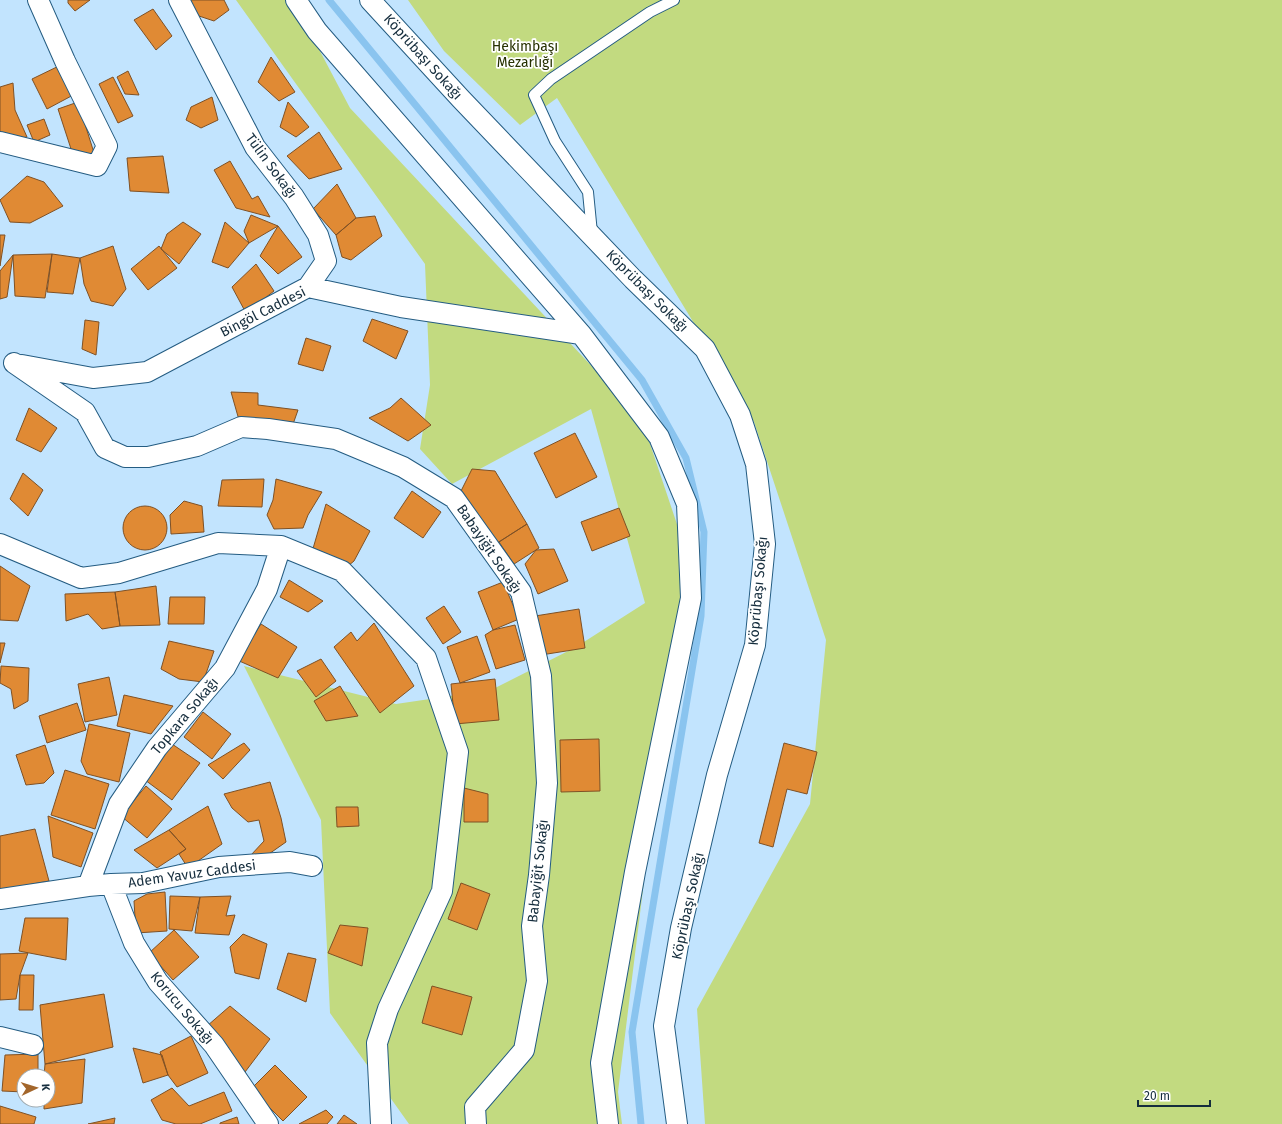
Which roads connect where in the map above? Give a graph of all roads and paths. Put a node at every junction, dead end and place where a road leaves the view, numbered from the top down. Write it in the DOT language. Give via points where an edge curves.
graph roads {
  1 [pos="38,0"];
  2 [pos="179,0"];
  3 [pos="296,0"];
  4 [pos="370,0"];
  5 [pos="674,0"];
  6 [pos="0,142"];
  7 [pos="592,236"];
  8 [pos="308,287"];
  9 [pos="581,334"];
  10 [pos="7,362"];
  11 [pos="0,544"];
  12 [pos="281,546"];
  13 [pos="312,866"];
  14 [pos="111,884"];
  15 [pos="88,886"];
  16 [pos="0,899"];
  17 [pos="0,1037"];
  18 [pos="33,1044"];
  19 [pos="268,1124"];
  20 [pos="381,1124"];
  21 [pos="476,1124"];
  22 [pos="608,1124"];
  23 [pos="677,1124"];
  1 -- 6 [label="street" via="107,146 97,166"];
  2 -- 8 [label="street, Tülin Sokağı" via="255,147 294,197 318,236 326,261"];
  3 -- 9 [label="street" via="317,31"];
  4 -- 7 [label="street, Köprübaşı Sokağı"];
  5 -- 7 [label="lane" via="623,30 551,79 534,95 555,141 588,192"];
  7 -- 23 [label="street, Köprübaşı Sokağı" via="705,349 740,415 756,464 765,544 755,645 717,775 681,928 664,1026"];
  8 -- 9 [label="street, Bingöl Caddesi" via="402,307"];
  8 -- 10 [label="street, Bingöl Caddesi" via="146,372 93,378"];
  9 -- 22 [label="street" via="659,437 687,504 691,598 635,872 602,1063"];
  10 -- 21 [label="street, Babayiğit Sokağı" via="84,412 105,448 125,457 148,458 197,446 241,427 336,439 403,467 454,498 521,592 541,676 547,783 532,926 537,981 524,1050 475,1107"];
  11 -- 12 [label="street" via="81,578 119,573 218,543"];
  12 -- 15 [label="street, Topkara Sokağı" via="267,589 225,668 157,748 119,804"];
  12 -- 20 [label="street" via="342,571 426,658 458,752 442,891 388,1009 377,1044"];
  13 -- 14 [label="street, Adem Yavuz Caddesi" via="290,862 219,868 143,883"];
  14 -- 15 [label="street, Adem Yavuz Caddesi"];
  14 -- 19 [label="street, Korucu Sokağı" via="134,943 158,982 214,1045"];
  15 -- 16 [label="street, Adem Yavuz Caddesi"];
  17 -- 18 [label="street"];
}
